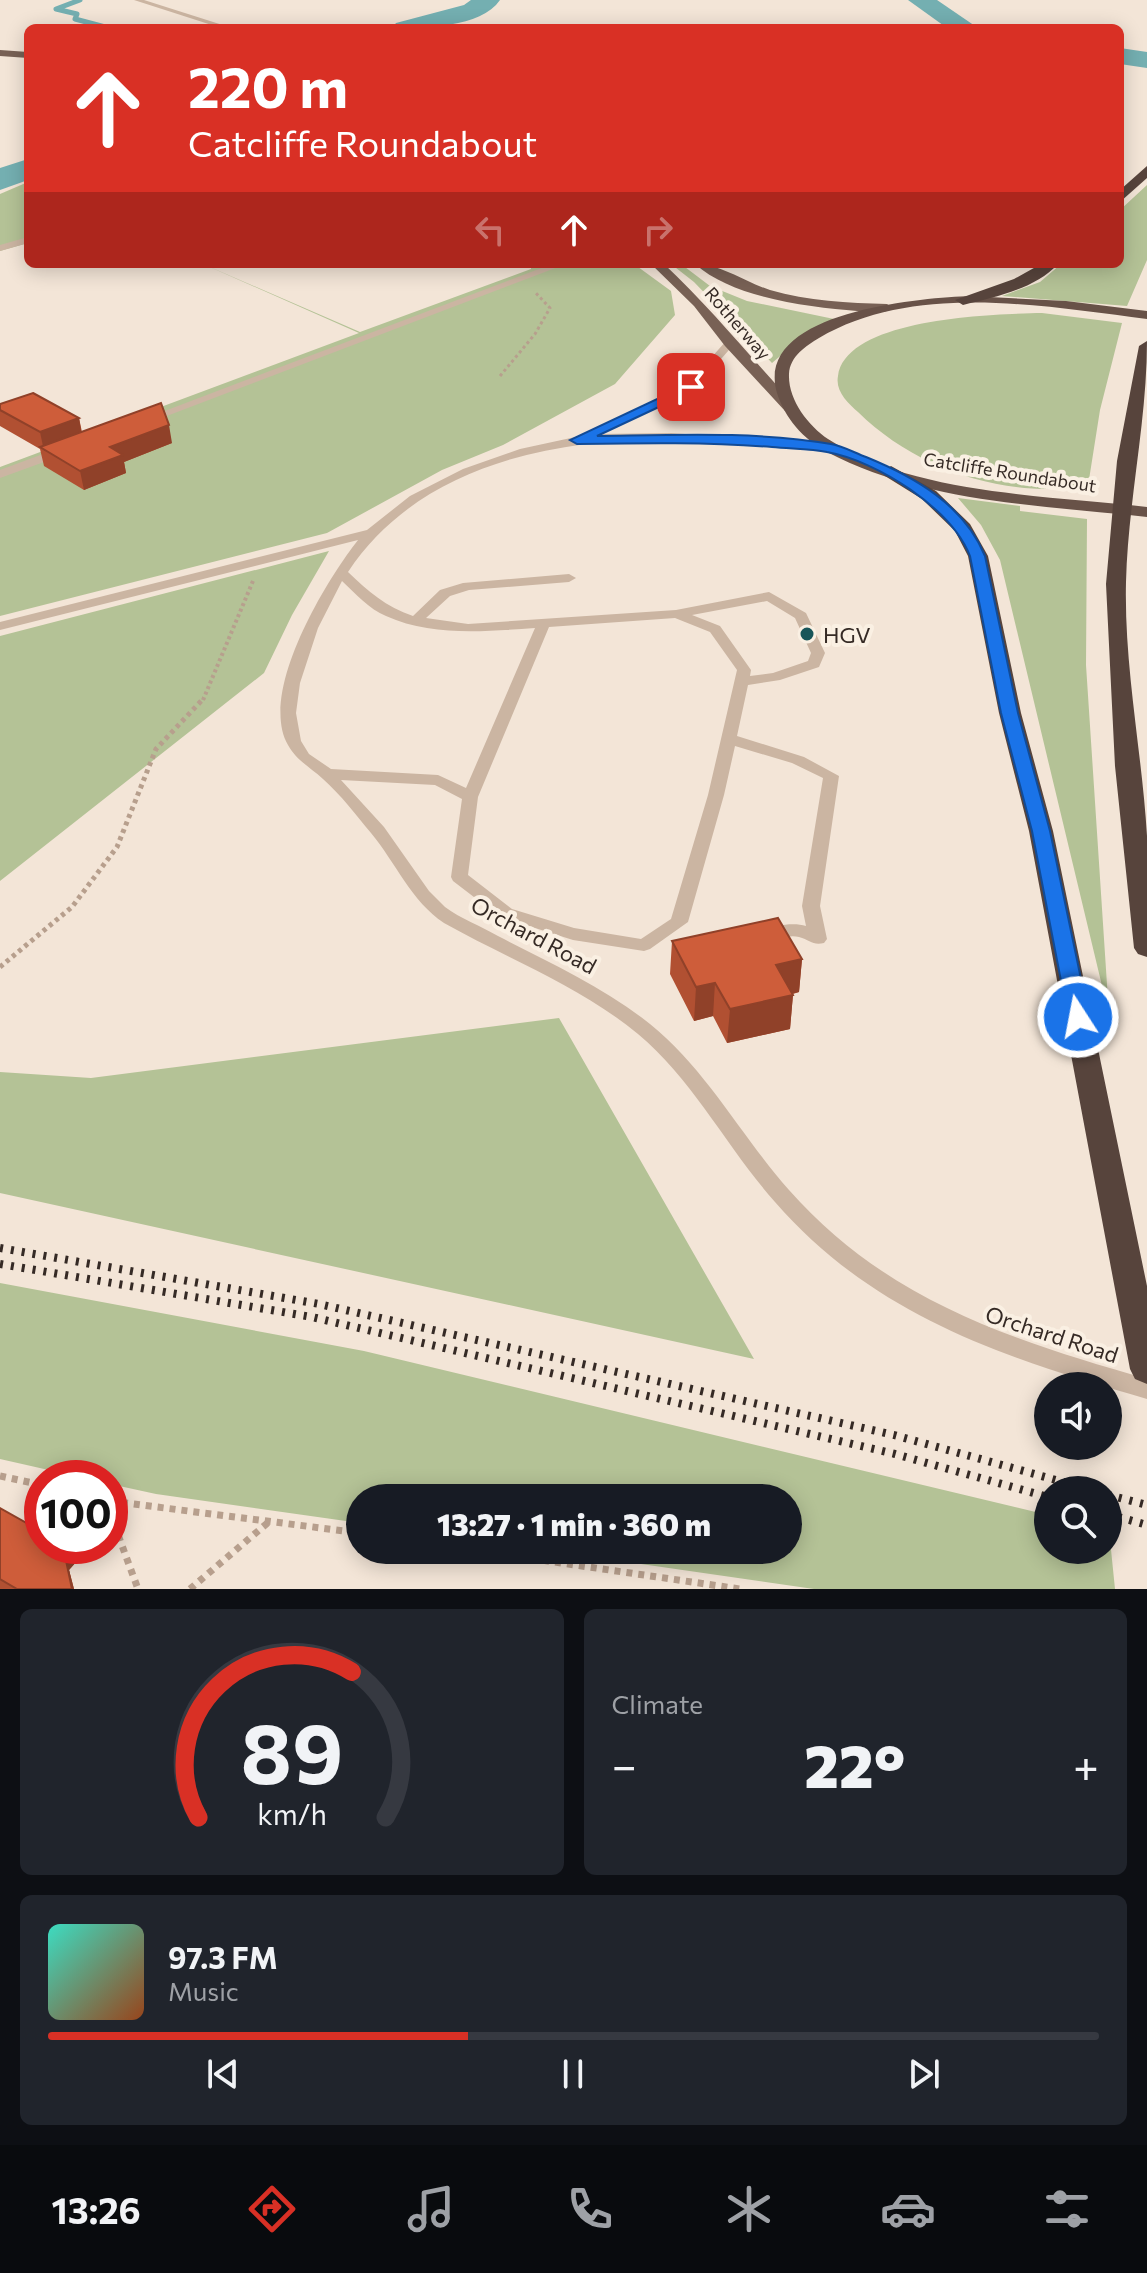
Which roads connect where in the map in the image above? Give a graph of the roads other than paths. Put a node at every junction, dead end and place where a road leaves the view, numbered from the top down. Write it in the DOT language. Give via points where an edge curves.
graph roads {
  1 [pos="137,0"];
  2 [pos="215,24"];
  3 [pos="0,53"];
  4 [pos="24,55"];
  5 [pos="0,61"];
  6 [pos="24,63"];
  7 [pos="1147,170"];
  8 [pos="1124,194"];
  9 [pos="24,241"];
  10 [pos="0,248"];
  11 [pos="550,268"];
  12 [pos="661,268"];
  13 [pos="708,268"];
  14 [pos="1046,268"];
  15 [pos="963,300"];
  16 [pos="887,308"];
  17 [pos="1147,315"];
  18 [pos="730,343"];
  19 [pos="1147,346"];
  20 [pos="790,408"];
  21 [pos="131,426"];
  22 [pos="577,440"];
  23 [pos="76,446"];
  24 [pos="831,448"];
  25 [pos="891,472"];
  26 [pos="0,474"];
  27 [pos="1147,512"];
  28 [pos="371,533"];
  29 [pos="342,573"];
  30 [pos="569,578"];
  31 [pos="676,614"];
  32 [pos="415,621"];
  33 [pos="544,623"];
  34 [pos="0,626"];
  35 [pos="741,682"];
  36 [pos="729,739"];
  37 [pos="327,774"];
  38 [pos="470,797"];
  39 [pos="742,938"];
  40 [pos="673,944"];
  41 [pos="644,945"];
  42 [pos="1147,948"];
  43 [pos="1147,1369"];
  44 [pos="1147,1389"];
  1 -- 2 [label="lane"];
  3 -- 4 [label="main road"];
  5 -- 6 [label="main road"];
  7 -- 8 [label="highway"];
  9 -- 10 [label="lane"];
  11 -- 21 [label="lane"];
  12 -- 18 [label="main road, Rotherway" via="699,303"];
  13 -- 16 [label="main road, Rotherway" via="773,296"];
  14 -- 15 [label="highway" via="1015,287"];
  15 -- 16 [label="highway"];
  15 -- 17 [label="highway"];
  16 -- 20 [label="highway" via="824,328 791,351 781,371"];
  18 -- 20 [label="main road, Rotherway"];
  18 -- 22 [label="lane, Orchard Road" via="691,387"];
  19 -- 42 [label="highway" via="1126,461 1116,584 1127,766"];
  20 -- 24 [label="highway, Catcliffe Roundabout" via="801,426"];
  22 -- 24 [label="lane, Orchard Road" via="698,438"];
  22 -- 28 [label="lane, Orchard Road" via="444,483 406,504"];
  23 -- 26 [label="lane"];
  24 -- 25 [label="highway, Catcliffe Roundabout"];
  25 -- 27 [label="highway, Catcliffe Roundabout" via="982,492"];
  25 -- 43 [label="highway" via="929,495 963,528 978,556 1041,831"];
  28 -- 29 [label="lane, Orchard Road"];
  28 -- 34 [label="lane"];
  29 -- 32 [label="lane" via="390,613"];
  29 -- 37 [label="lane, Orchard Road" via="311,626 290,686 289,727 301,755"];
  30 -- 32 [label="lane" via="468,586 445,593"];
  31 -- 33 [label="lane"];
  31 -- 35 [label="lane" via="715,629 744,670"];
  31 -- 35 [label="lane" via="769,596 801,616 818,653 814,664"];
  32 -- 33 [label="lane" via="468,628"];
  33 -- 38 [label="lane"];
  35 -- 36 [label="lane"];
  36 -- 39 [label="lane" via="831,776 811,906 800,930"];
  36 -- 41 [label="lane" via="679,922"];
  37 -- 38 [label="lane" via="438,780"];
  37 -- 44 [label="lane, Orchard Road" via="383,836 438,911 594,994 645,1030 701,1086 801,1217 860,1269 977,1336"];
  38 -- 41 [label="lane" via="459,877 506,913 573,934"];
  40 -- 41 [label="lane"];
}
